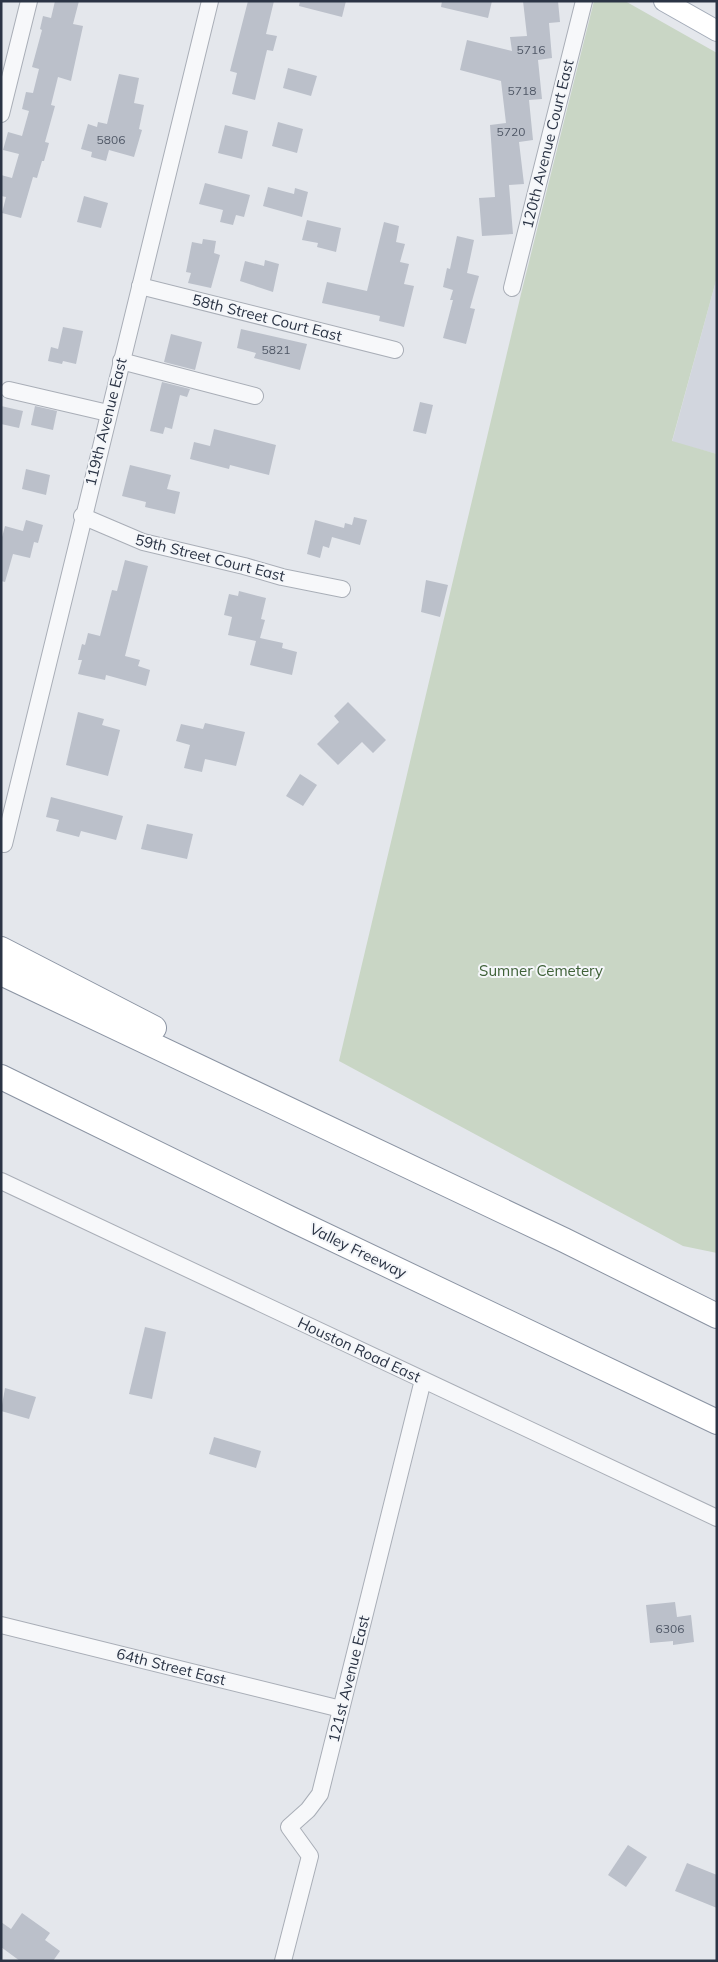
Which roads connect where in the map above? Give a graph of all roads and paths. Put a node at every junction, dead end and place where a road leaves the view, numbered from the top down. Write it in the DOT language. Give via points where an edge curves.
graph roads {
  1 [pos="29,1"];
  2 [pos="210,1"];
  3 [pos="584,1"];
  4 [pos="664,1"];
  5 [pos="717,31"];
  6 [pos="1,114"];
  7 [pos="140,286"];
  8 [pos="512,288"];
  9 [pos="395,350"];
  10 [pos="121,361"];
  11 [pos="9,390"];
  12 [pos="255,396"];
  13 [pos="108,413"];
  14 [pos="82,516"];
  15 [pos="342,589"];
  16 [pos="4,844"];
  17 [pos="1,949"];
  18 [pos="1,973"];
  19 [pos="1,1077"];
  20 [pos="1,1082"];
  21 [pos="74,1112"];
  22 [pos="306,1117"];
  23 [pos="1,1181"];
  24 [pos="717,1316"];
  25 [pos="423,1380"];
  26 [pos="717,1422"];
  27 [pos="717,1518"];
  28 [pos="1,1625"];
  29 [pos="341,1709"];
  30 [pos="283,1961"];
  1 -- 6 [label="street"];
  2 -- 7 [label="street, 119th Avenue East"];
  3 -- 8 [label="street, 120th Avenue Court East"];
  4 -- 5 [label="main road"];
  7 -- 9 [label="street, 58th Street Court East"];
  7 -- 10 [label="street, 119th Avenue East"];
  10 -- 12 [label="street"];
  10 -- 13 [label="street, 119th Avenue East"];
  11 -- 13 [label="street"];
  13 -- 14 [label="street, 119th Avenue East"];
  14 -- 15 [label="street, 59th Street Court East" via="143,542"];
  14 -- 16 [label="street, 119th Avenue East"];
  17 -- 22 [label="highway" via="217,1062"];
  18 -- 22 [label="highway"];
  19 -- 21 [label="highway, Valley Freeway"];
  20 -- 21 [label="highway"];
  21 -- 26 [label="highway, Valley Freeway"];
  22 -- 24 [label="highway"];
  23 -- 25 [label="street, Houston Road East"];
  25 -- 27 [label="street, Houston Road East"];
  25 -- 29 [label="street, 121st Avenue East"];
  28 -- 29 [label="street, 64th Street East"];
  29 -- 30 [label="street, 121st Avenue East" via="320,1794 289,1827 310,1856"];
}
